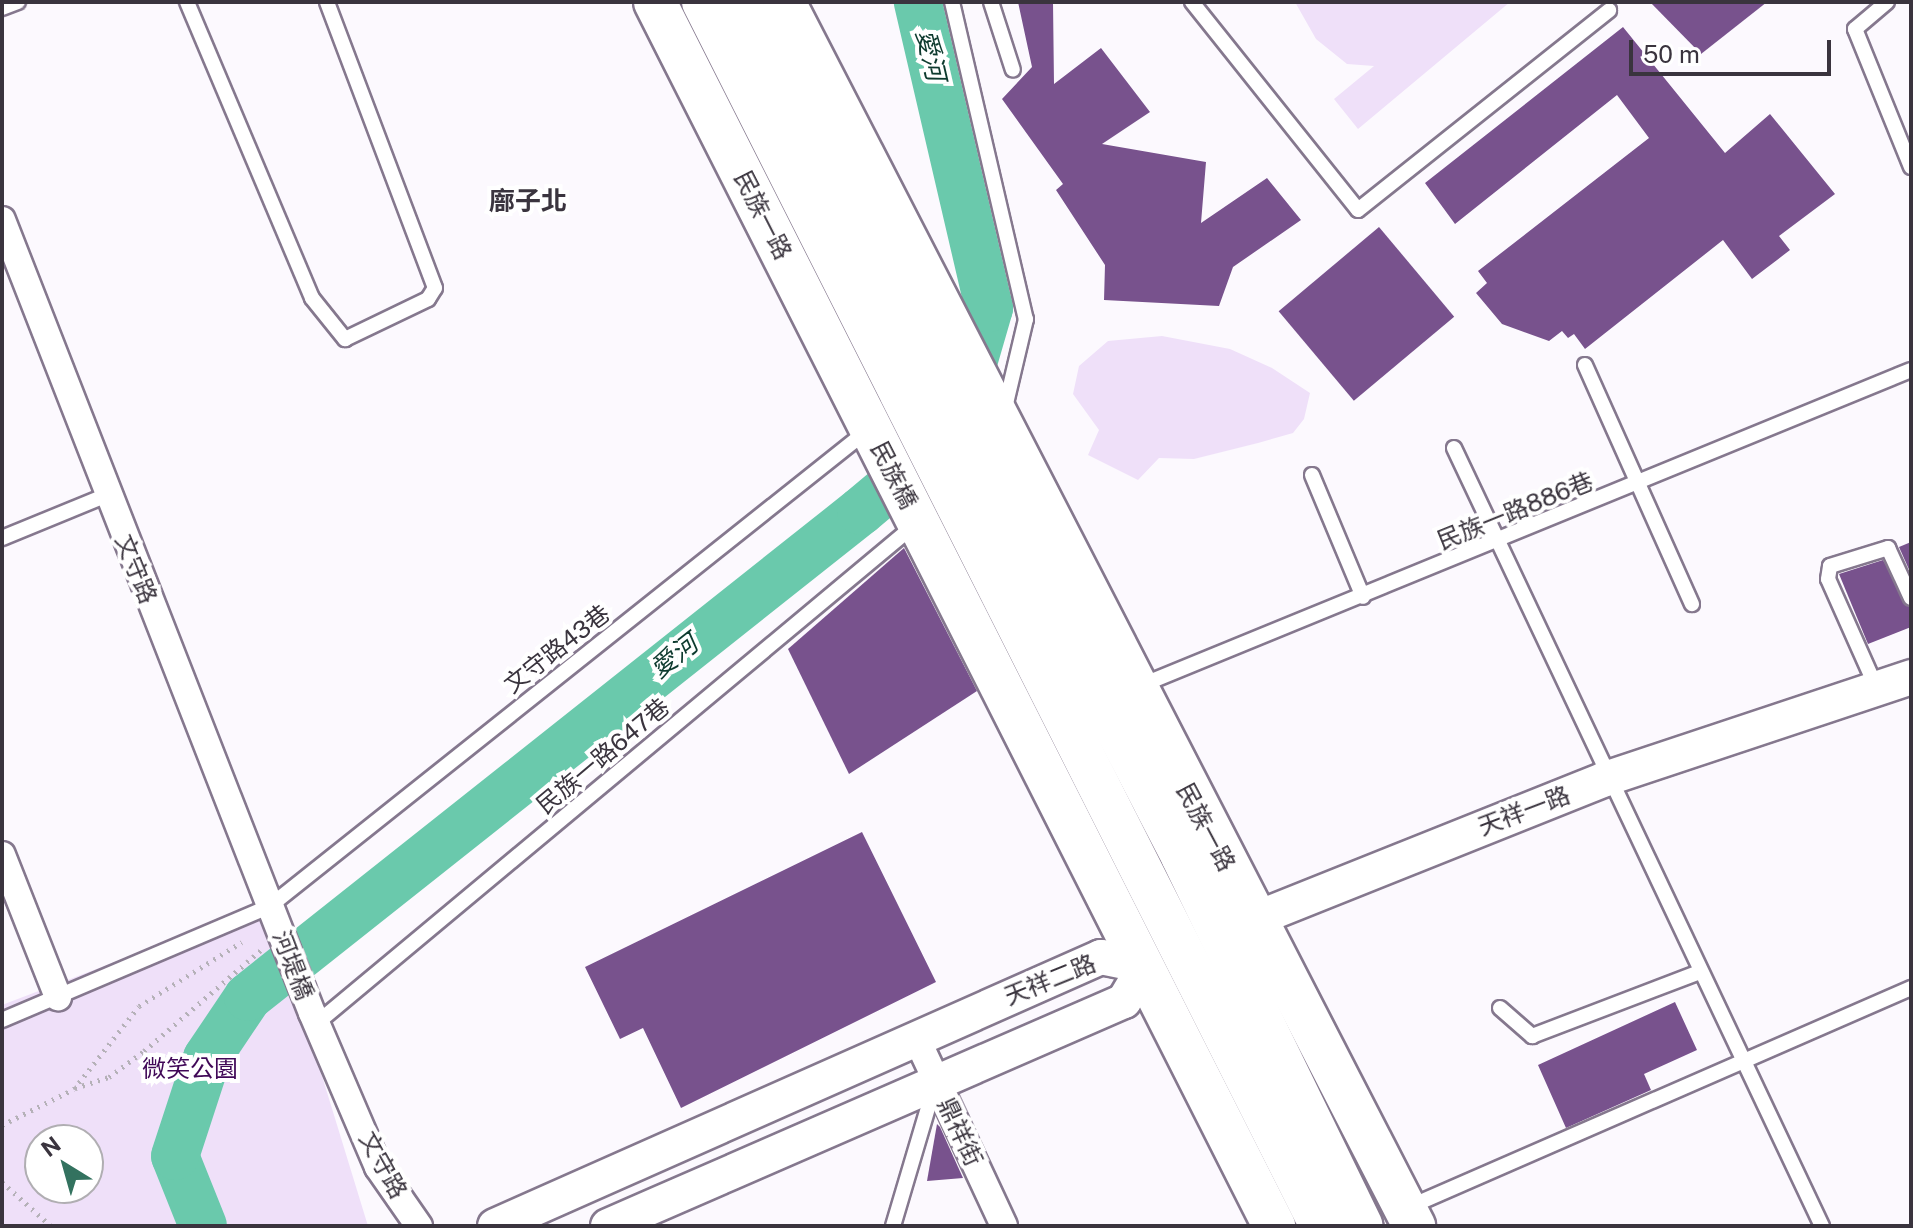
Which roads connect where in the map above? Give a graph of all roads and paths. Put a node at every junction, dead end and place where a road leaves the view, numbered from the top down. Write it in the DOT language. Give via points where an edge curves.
graph roads {
  1 [pos="18,2"];
  2 [pos="187,2"];
  3 [pos="327,2"];
  4 [pos="655,2"];
  5 [pos="703,2"];
  6 [pos="739,2"];
  7 [pos="784,2"];
  8 [pos="952,2"];
  9 [pos="991,2"];
  10 [pos="1192,2"];
  11 [pos="1887,2"];
  12 [pos="2,8"];
  13 [pos="1609,10"];
  14 [pos="1013,70"];
  15 [pos="1911,167"];
  16 [pos="2,220"];
  17 [pos="1585,365"];
  18 [pos="1911,370"];
  19 [pos="934,379"];
  20 [pos="871,428"];
  21 [pos="988,442"];
  22 [pos="1454,448"];
  23 [pos="1312,475"];
  24 [pos="1637,484"];
  25 [pos="107,495"];
  26 [pos="961,508"];
  27 [pos="925,534"];
  28 [pos="2,538"];
  29 [pos="1497,543"];
  30 [pos="1363,597"];
  31 [pos="1911,598"];
  32 [pos="1692,604"];
  33 [pos="1911,677"];
  34 [pos="1134,688"];
  35 [pos="1877,689"];
  36 [pos="1605,779"];
  37 [pos="2,855"];
  38 [pos="272,911"];
  39 [pos="1220,934"];
  40 [pos="1145,966"];
  41 [pos="1697,973"];
  42 [pos="1911,988"];
  43 [pos="58,997"];
  44 [pos="1500,1008"];
  45 [pos="314,1018"];
  46 [pos="2,1020"];
  47 [pos="916,1037"];
  48 [pos="1740,1061"];
  49 [pos="936,1080"];
  50 [pos="74,1089"];
  51 [pos="2,1125"];
  52 [pos="2,1182"];
  53 [pos="1410,1217"];
  54 [pos="51,1226"];
  55 [pos="419,1226"];
  56 [pos="495,1226"];
  57 [pos="608,1226"];
  58 [pos="893,1226"];
  59 [pos="1004,1226"];
  60 [pos="1274,1226"];
  61 [pos="1321,1226"];
  62 [pos="1362,1226"];
  63 [pos="1822,1226"];
  1 -- 12 [label="lane"];
  2 -- 3 [label="lane" via="312,298 345,339 428,299 435,288"];
  4 -- 20 [label="main road, 民族一路"];
  5 -- 19 [label="main road, 民族一路"];
  6 -- 19 [label="main road"];
  7 -- 19 [label="main road"];
  8 -- 21 [label="lane" via="1026,319"];
  9 -- 14 [label="lane"];
  10 -- 13 [label="lane" via="1358,210"];
  11 -- 15 [label="lane" via="1855,29"];
  16 -- 25 [label="street, 文守路"];
  17 -- 24 [label="lane"];
  18 -- 24 [label="lane, 民族一路886巷"];
  19 -- 21 [label="main road"];
  19 -- 26 [label="main road, 民族橋"];
  20 -- 27 [label="main road, 民族橋"];
  20 -- 38 [label="lane, 文守路43巷"];
  21 -- 34 [label="main road, 民族一路"];
  21 -- 39 [label="main road, 民族一路"];
  22 -- 29 [label="lane"];
  23 -- 30 [label="lane"];
  24 -- 29 [label="lane, 民族一路886巷"];
  24 -- 32 [label="lane"];
  25 -- 28 [label="lane"];
  25 -- 38 [label="street, 文守路"];
  26 -- 27 [label="main road"];
  26 -- 39 [label="main road, 民族一路"];
  27 -- 40 [label="main road"];
  27 -- 45 [label="lane, 民族一路647巷"];
  29 -- 30 [label="lane, 民族一路886巷"];
  29 -- 36 [label="lane"];
  30 -- 34 [label="lane, 民族一路886巷"];
  31 -- 35 [label="lane" via="1888,548 1830,566 1828,579"];
  33 -- 35 [label="street, 天祥一路"];
  34 -- 39 [label="main road, 民族一路"];
  35 -- 36 [label="street, 天祥一路"];
  36 -- 39 [label="street, 天祥一路"];
  36 -- 41 [label="lane"];
  37 -- 43 [label="street"];
  38 -- 43 [label="lane, 文守路43巷"];
  38 -- 45 [label="street, 河堤橋"];
  38 -- 50 [label="path" via="139,1006"];
  38 -- 50 [label="path" via="262,949 144,1051 109,1077"];
  39 -- 40 [label="street, 天祥一路"];
  39 -- 53 [label="main road, 民族一路"];
  39 -- 61 [label="main road, 民族一路"];
  39 -- 62 [label="main road, 民族一路"];
  40 -- 47 [label="street, 天祥二路" via="1101,957"];
  40 -- 49 [label="street, 天祥二路" via="1124,1001"];
  40 -- 60 [label="main road"];
  41 -- 44 [label="lane" via="1532,1036"];
  41 -- 48 [label="lane"];
  42 -- 48 [label="lane"];
  43 -- 46 [label="lane, 文守路43巷"];
  45 -- 55 [label="street, 文守路" via="378,1167"];
  47 -- 49 [label="street, 鼎祥街"];
  47 -- 56 [label="street, 天祥二路"];
  48 -- 53 [label="lane"];
  48 -- 63 [label="lane"];
  49 -- 57 [label="street, 天祥二路"];
  49 -- 58 [label="lane"];
  49 -- 59 [label="street, 鼎祥街"];
  50 -- 51 [label="path"];
  52 -- 54 [label="path"];
}
